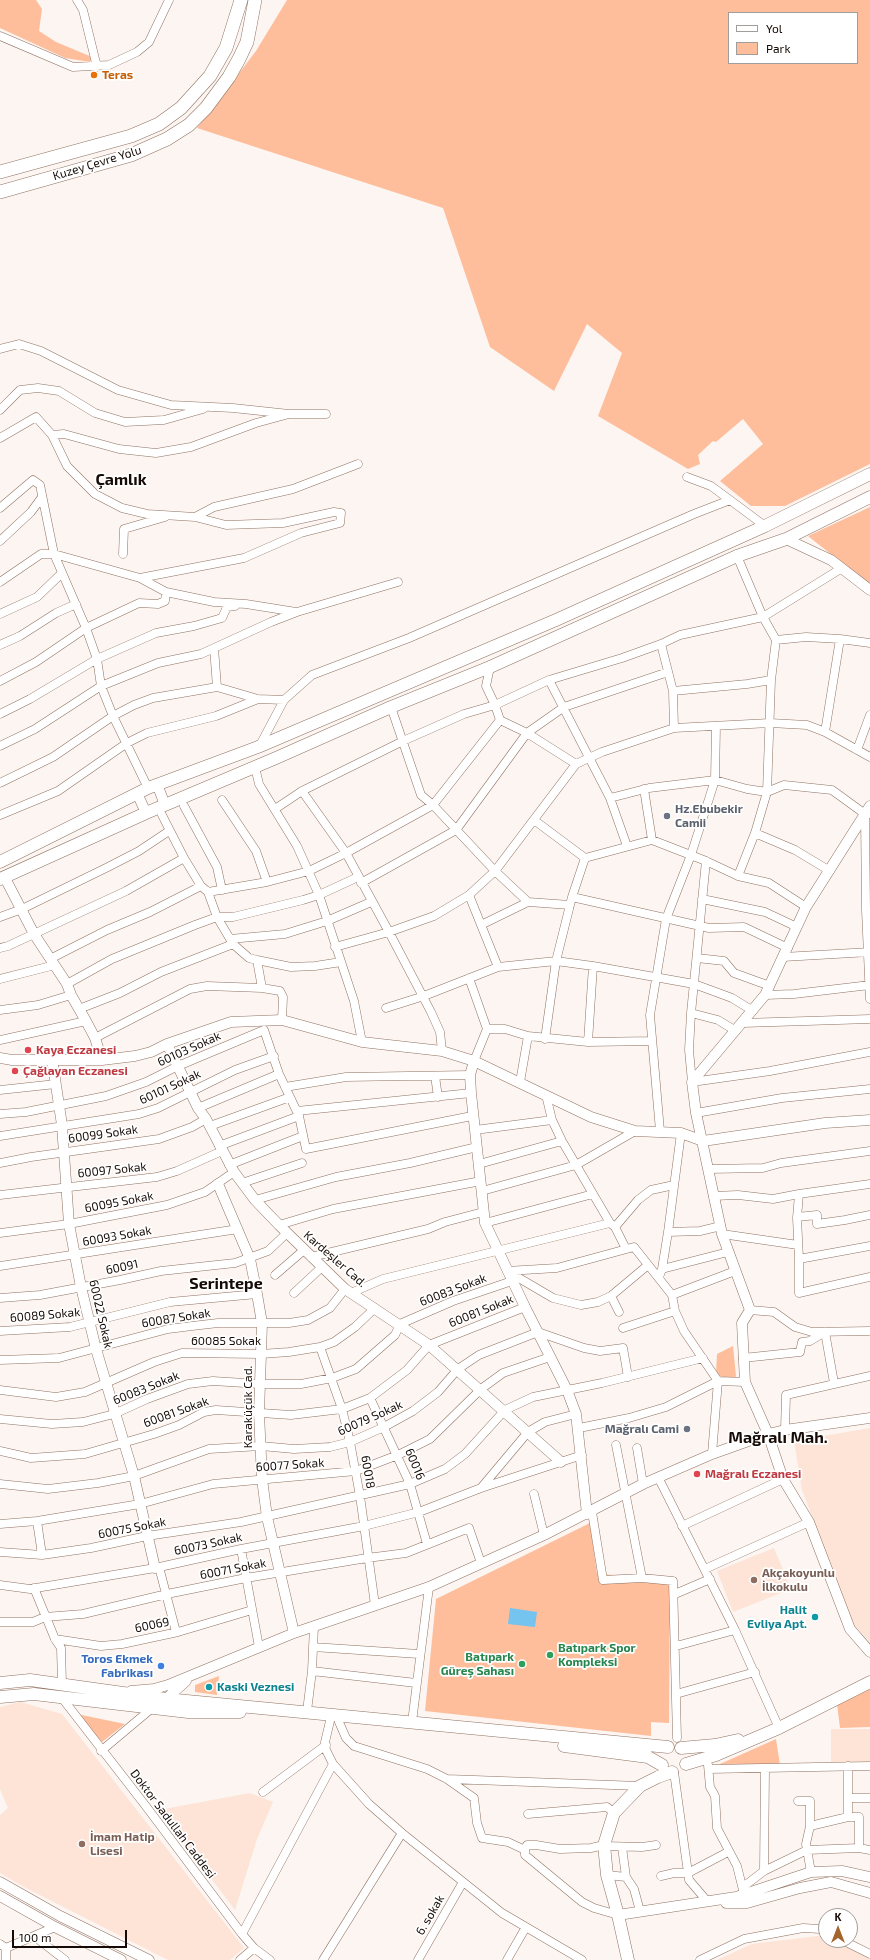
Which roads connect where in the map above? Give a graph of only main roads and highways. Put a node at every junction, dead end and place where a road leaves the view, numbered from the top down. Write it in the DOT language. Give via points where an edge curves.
graph roads {
  1 [pos="241,0"];
  2 [pos="255,0"];
  3 [pos="0,172"];
  4 [pos="0,192"];
  5 [pos="870,474"];
  6 [pos="870,497"];
  7 [pos="0,862"];
  8 [pos="2,878"];
  9 [pos="870,1682"];
  10 [pos="0,1683"];
  11 [pos="1,1694"];
  12 [pos="166,1699"];
  13 [pos="151,1708"];
  14 [pos="779,1728"];
  15 [pos="679,1743"];
  16 [pos="668,1747"];
  17 [pos="686,1764"];
  18 [pos="669,1769"];
  19 [pos="628,1960"];
  1 -- 3 [label="main road, Kuzey Çevre Yolu" via="226,48 210,76 181,108 158,124 131,136"];
  2 -- 4 [label="main road, Kuzey Çevre Yolu" via="247,42 239,59 206,108 189,124 131,155"];
  5 -- 7 [label="main road" via="765,526 556,620 258,747 147,788"];
  6 -- 8 [label="main road" via="786,539 737,556 490,667 255,767 164,810 146,813"];
  9 -- 14 [label="main road"];
  10 -- 12 [label="main road" via="30,1680"];
  11 -- 13 [label="main road" via="34,1694"];
  12 -- 13 [label="main road"];
  12 -- 16 [label="main road"];
  13 -- 18 [label="main road" via="188,1712 265,1713 620,1752 648,1757"];
  14 -- 15 [label="main road" via="715,1745"];
  14 -- 17 [label="main road" via="708,1764"];
  15 -- 16 [label="main road"];
  15 -- 17 [label="main road" via="686,1755"];
  16 -- 18 [label="main road" via="662,1753"];
  17 -- 18 [label="main road" via="680,1770"];
  18 -- 19 [label="main road" via="640,1786 614,1813 604,1846 607,1875"];
}
